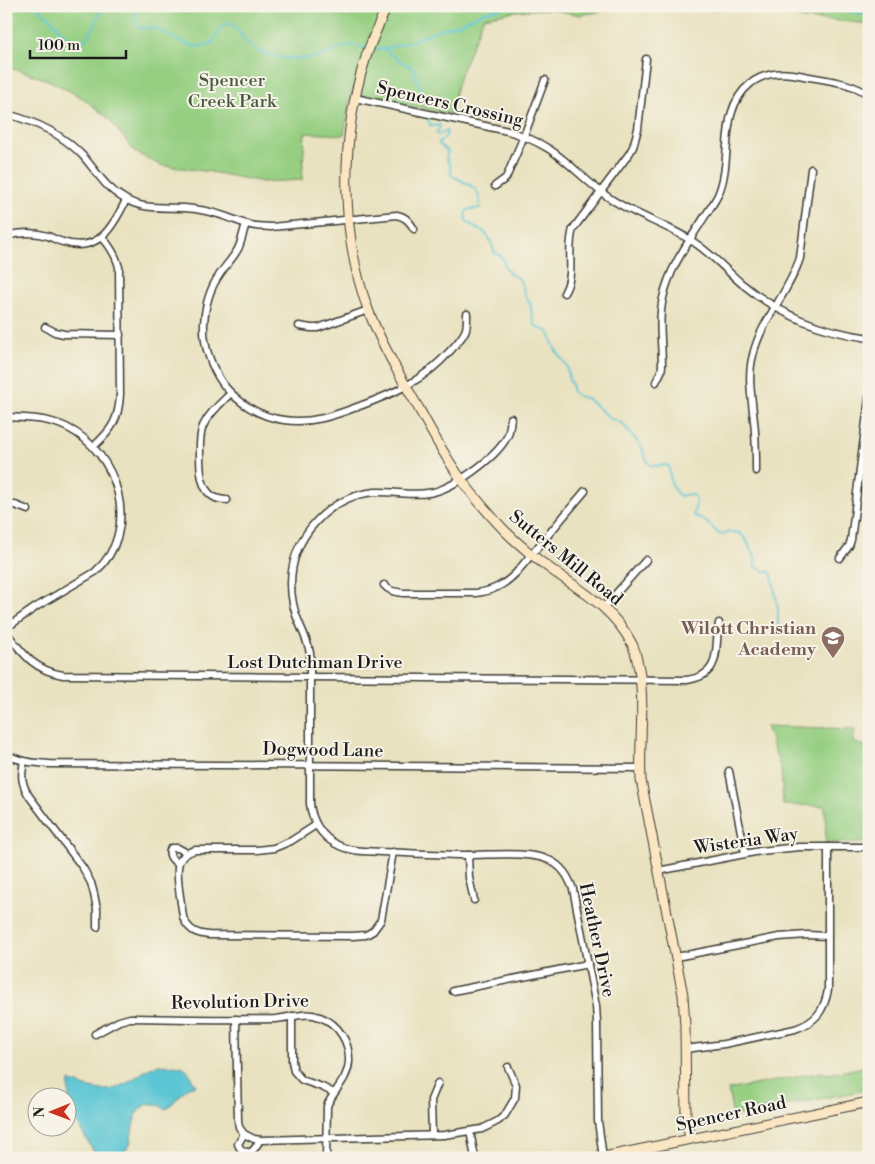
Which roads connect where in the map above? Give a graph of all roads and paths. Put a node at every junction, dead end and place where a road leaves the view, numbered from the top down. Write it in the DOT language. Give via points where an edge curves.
graph roads {
  1 [pos="368,6"];
  2 [pos="385,10"];
  3 [pos="646,59"];
  4 [pos="545,80"];
  5 [pos="869,95"];
  6 [pos="355,98"];
  7 [pos="6,114"];
  8 [pos="524,136"];
  9 [pos="811,170"];
  10 [pos="495,186"];
  11 [pos="601,192"];
  12 [pos="126,200"];
  13 [pos="349,219"];
  14 [pos="246,224"];
  15 [pos="414,229"];
  16 [pos="6,236"];
  17 [pos="102,237"];
  18 [pos="690,240"];
  19 [pos="564,293"];
  20 [pos="775,308"];
  21 [pos="368,310"];
  22 [pos="467,314"];
  23 [pos="298,326"];
  24 [pos="45,327"];
  25 [pos="120,335"];
  26 [pos="869,338"];
  27 [pos="656,382"];
  28 [pos="406,387"];
  29 [pos="231,393"];
  30 [pos="869,398"];
  31 [pos="6,417"];
  32 [pos="511,418"];
  33 [pos="94,446"];
  34 [pos="756,471"];
  35 [pos="461,479"];
  36 [pos="585,491"];
  37 [pos="227,500"];
  38 [pos="6,505"];
  39 [pos="28,510"];
  40 [pos="531,555"];
  41 [pos="840,558"];
  42 [pos="646,560"];
  43 [pos="384,585"];
  44 [pos="604,606"];
  45 [pos="719,623"];
  46 [pos="6,628"];
  47 [pos="6,632"];
  48 [pos="710,670"];
  49 [pos="715,676"];
  50 [pos="310,677"];
  51 [pos="640,679"];
  52 [pos="6,754"];
  53 [pos="24,761"];
  54 [pos="309,764"];
  55 [pos="640,768"];
  56 [pos="730,771"];
  57 [pos="316,825"];
  58 [pos="828,847"];
  59 [pos="869,847"];
  60 [pos="393,852"];
  61 [pos="186,853"];
  62 [pos="745,853"];
  63 [pos="468,855"];
  64 [pos="178,864"];
  65 [pos="658,871"];
  66 [pos="474,900"];
  67 [pos="97,927"];
  68 [pos="828,936"];
  69 [pos="676,957"];
  70 [pos="588,964"];
  71 [pos="453,991"];
  72 [pos="292,1016"];
  73 [pos="236,1019"];
  74 [pos="95,1034"];
  75 [pos="685,1048"];
  76 [pos="508,1067"];
  77 [pos="438,1083"];
  78 [pos="334,1093"];
  79 [pos="869,1102"];
  80 [pos="470,1130"];
  81 [pos="244,1134"];
  82 [pos="432,1135"];
  83 [pos="326,1139"];
  84 [pos="690,1139"];
  85 [pos="260,1140"];
  86 [pos="603,1157"];
  87 [pos="326,1158"];
  88 [pos="475,1158"];
  89 [pos="599,1158"];
  1 -- 2 [label="street"];
  2 -- 6 [label="street, Sutters Mill Road"];
  3 -- 11 [label="street" via="636,139"];
  4 -- 8 [label="street"];
  5 -- 18 [label="street" via="842,84 796,74 769,74 754,81 734,105 721,186"];
  6 -- 8 [label="street, Spencers Crossing"];
  6 -- 13 [label="street, Sutters Mill Road" via="346,177"];
  7 -- 12 [label="street" via="40,125 65,140 103,182"];
  8 -- 10 [label="street" via="506,178"];
  8 -- 11 [label="street, Spencers Crossing" via="550,149"];
  9 -- 20 [label="street" via="800,258"];
  11 -- 18 [label="street, Spencers Crossing"];
  11 -- 19 [label="street" via="573,229 570,278"];
  12 -- 14 [label="street" via="146,206 200,210"];
  12 -- 17 [label="street" via="113,225"];
  13 -- 14 [label="street" via="271,226"];
  13 -- 15 [label="street" via="404,216"];
  13 -- 21 [label="street, Sutters Mill Road"];
  14 -- 29 [label="street" via="238,248 215,282 205,313 206,349 217,374"];
  16 -- 17 [label="street" via="24,232 78,245"];
  17 -- 25 [label="street" via="117,258 119,267"];
  18 -- 20 [label="street, Spencers Crossing"];
  18 -- 27 [label="street" via="673,269 662,299 662,366"];
  20 -- 26 [label="street, Spencers Crossing" via="826,330"];
  20 -- 34 [label="street" via="767,320 750,367"];
  21 -- 23 [label="street" via="318,328"];
  21 -- 28 [label="street, Sutters Mill Road"];
  22 -- 28 [label="street" via="461,338 433,367"];
  24 -- 25 [label="street" via="64,334"];
  25 -- 33 [label="street" via="118,412 110,430"];
  28 -- 29 [label="street" via="349,410 302,421 260,414"];
  28 -- 35 [label="street, Sutters Mill Road"];
  29 -- 37 [label="street" via="206,420 200,447 204,486 216,498"];
  30 -- 41 [label="street" via="851,540"];
  31 -- 33 [label="street" via="53,422 74,431"];
  32 -- 35 [label="street" via="508,436 486,460"];
  33 -- 46 [label="street" via="110,469 118,492 120,510 112,550 94,572"];
  35 -- 40 [label="street, Sutters Mill Road" via="492,517"];
  35 -- 50 [label="street" via="429,493 358,495 336,505 310,527 294,559 291,583 293,605 310,653"];
  36 -- 40 [label="street"];
  38 -- 39 [label="street"];
  40 -- 43 [label="street" via="509,580 485,592 404,593 394,592"];
  40 -- 44 [label="street, Sutters Mill Road"];
  42 -- 44 [label="street"];
  44 -- 51 [label="street, Sutters Mill Road" via="631,642"];
  45 -- 48 [label="street" via="716,654"];
  47 -- 50 [label="street, Lost Dutchman Drive" via="32,663 63,675"];
  48 -- 49 [label="street"];
  48 -- 51 [label="street, Lost Dutchman Drive" via="687,680"];
  50 -- 51 [label="street, Lost Dutchman Drive"];
  50 -- 54 [label="street"];
  51 -- 55 [label="street, Sutters Mill Road"];
  52 -- 53 [label="street, Dogwood Lane"];
  53 -- 54 [label="street, Dogwood Lane" via="50,764"];
  53 -- 67 [label="street" via="24,788 91,883"];
  54 -- 55 [label="street, Dogwood Lane"];
  54 -- 57 [label="street" via="310,804"];
  55 -- 65 [label="street, Sutters Mill Road"];
  56 -- 62 [label="street"];
  57 -- 60 [label="street, Heather Drive" via="329,840 343,848"];
  57 -- 61 [label="street" via="274,848"];
  58 -- 59 [label="street, Wisteria Way"];
  58 -- 62 [label="street, Wisteria Way"];
  58 -- 68 [label="street"];
  60 -- 63 [label="street, Heather Drive"];
  60 -- 64 [label="street" via="381,920 373,931 359,936 201,934 193,931 183,917"];
  61 -- 64 [label="street"];
  61 -- 64 [label="street" via="171,848 170,856"];
  62 -- 65 [label="street, Wisteria Way"];
  63 -- 66 [label="street"];
  63 -- 70 [label="street, Heather Drive" via="531,856 550,861 565,872 570,880"];
  65 -- 69 [label="street, Sutters Mill Road"];
  68 -- 69 [label="street" via="779,936"];
  68 -- 75 [label="street" via="828,990 823,1007 812,1021 781,1033"];
  69 -- 75 [label="street, Sutters Mill Road" via="683,995"];
  70 -- 71 [label="street"];
  70 -- 86 [label="street, Heather Drive" via="597,1022 598,1121"];
  72 -- 73 [label="street, Revolution Drive"];
  72 -- 78 [label="street" via="294,1071 302,1080"];
  72 -- 78 [label="street, Revolution Drive" via="312,1015 326,1020 346,1041 349,1056 347,1072"];
  73 -- 74 [label="street, Revolution Drive" via="130,1018"];
  73 -- 81 [label="street" via="238,1113"];
  75 -- 84 [label="street, Sutters Mill Road" via="686,1117"];
  76 -- 80 [label="street" via="516,1090 510,1107 498,1122"];
  77 -- 82 [label="street" via="431,1100"];
  78 -- 83 [label="street, Revolution Drive" via="327,1106"];
  79 -- 84 [label="street, Spencer Road"];
  80 -- 82 [label="street"];
  80 -- 88 [label="street"];
  81 -- 85 [label="street"];
  81 -- 85 [label="street" via="238,1144 244,1152 251,1152"];
  82 -- 83 [label="street"];
  83 -- 85 [label="street"];
  83 -- 87 [label="street, Revolution Drive"];
  84 -- 86 [label="street, Spencer Road"];
  86 -- 89 [label="street, Spencer Road"];
}
